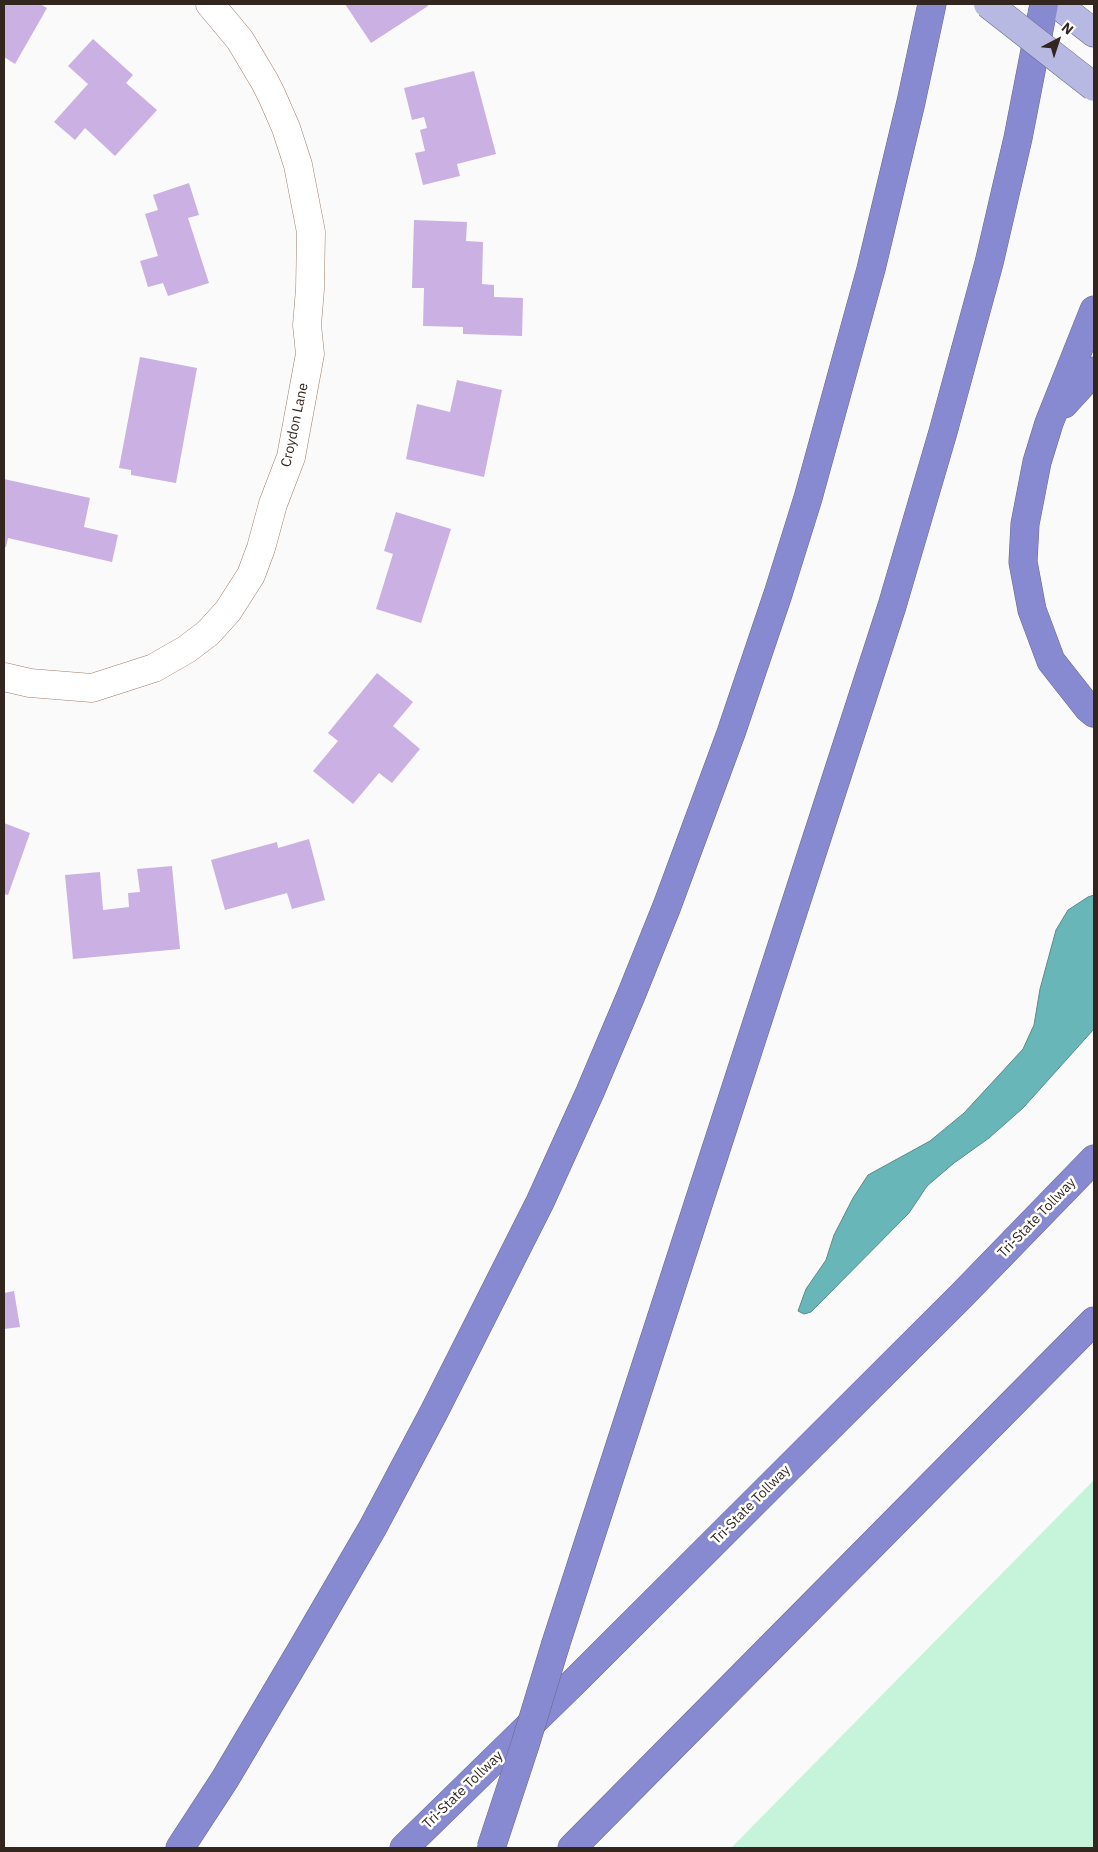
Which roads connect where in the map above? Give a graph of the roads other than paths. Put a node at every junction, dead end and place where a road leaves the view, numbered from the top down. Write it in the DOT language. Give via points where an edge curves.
graph roads {
  1 [pos="210,4"];
  2 [pos="932,4"];
  3 [pos="988,4"];
  4 [pos="1044,4"];
  5 [pos="1057,4"];
  6 [pos="1094,34"];
  7 [pos="1094,87"];
  8 [pos="1094,310"];
  9 [pos="1094,370"];
  10 [pos="1049,422"];
  11 [pos="4,677"];
  12 [pos="1094,713"];
  13 [pos="1094,1159"];
  14 [pos="1094,1321"];
  15 [pos="180,1848"];
  16 [pos="404,1848"];
  17 [pos="490,1848"];
  18 [pos="572,1848"];
  1 -- 11 [label="street, Croydon Lane" via="240,40 272,96 298,166 311,232 307,325 310,354 291,457 251,575 228,611 187,650 154,668 92,688 30,683"];
  2 -- 15 [label="highway" via="871,269 800,524 731,733 632,993 540,1202 434,1412 307,1641"];
  3 -- 7 [label="main road, bridge"];
  4 -- 17 [label="highway, bridge" via="989,263 892,606"];
  5 -- 6 [label="main road"];
  8 -- 10 [label="highway"];
  9 -- 10 [label="highway"];
  10 -- 12 [label="highway" via="1037,462 1025,524 1024,562 1032,610 1051,661"];
  13 -- 16 [label="highway, Tri-State Tollway" via="934,1323"];
  14 -- 18 [label="highway"];
}
